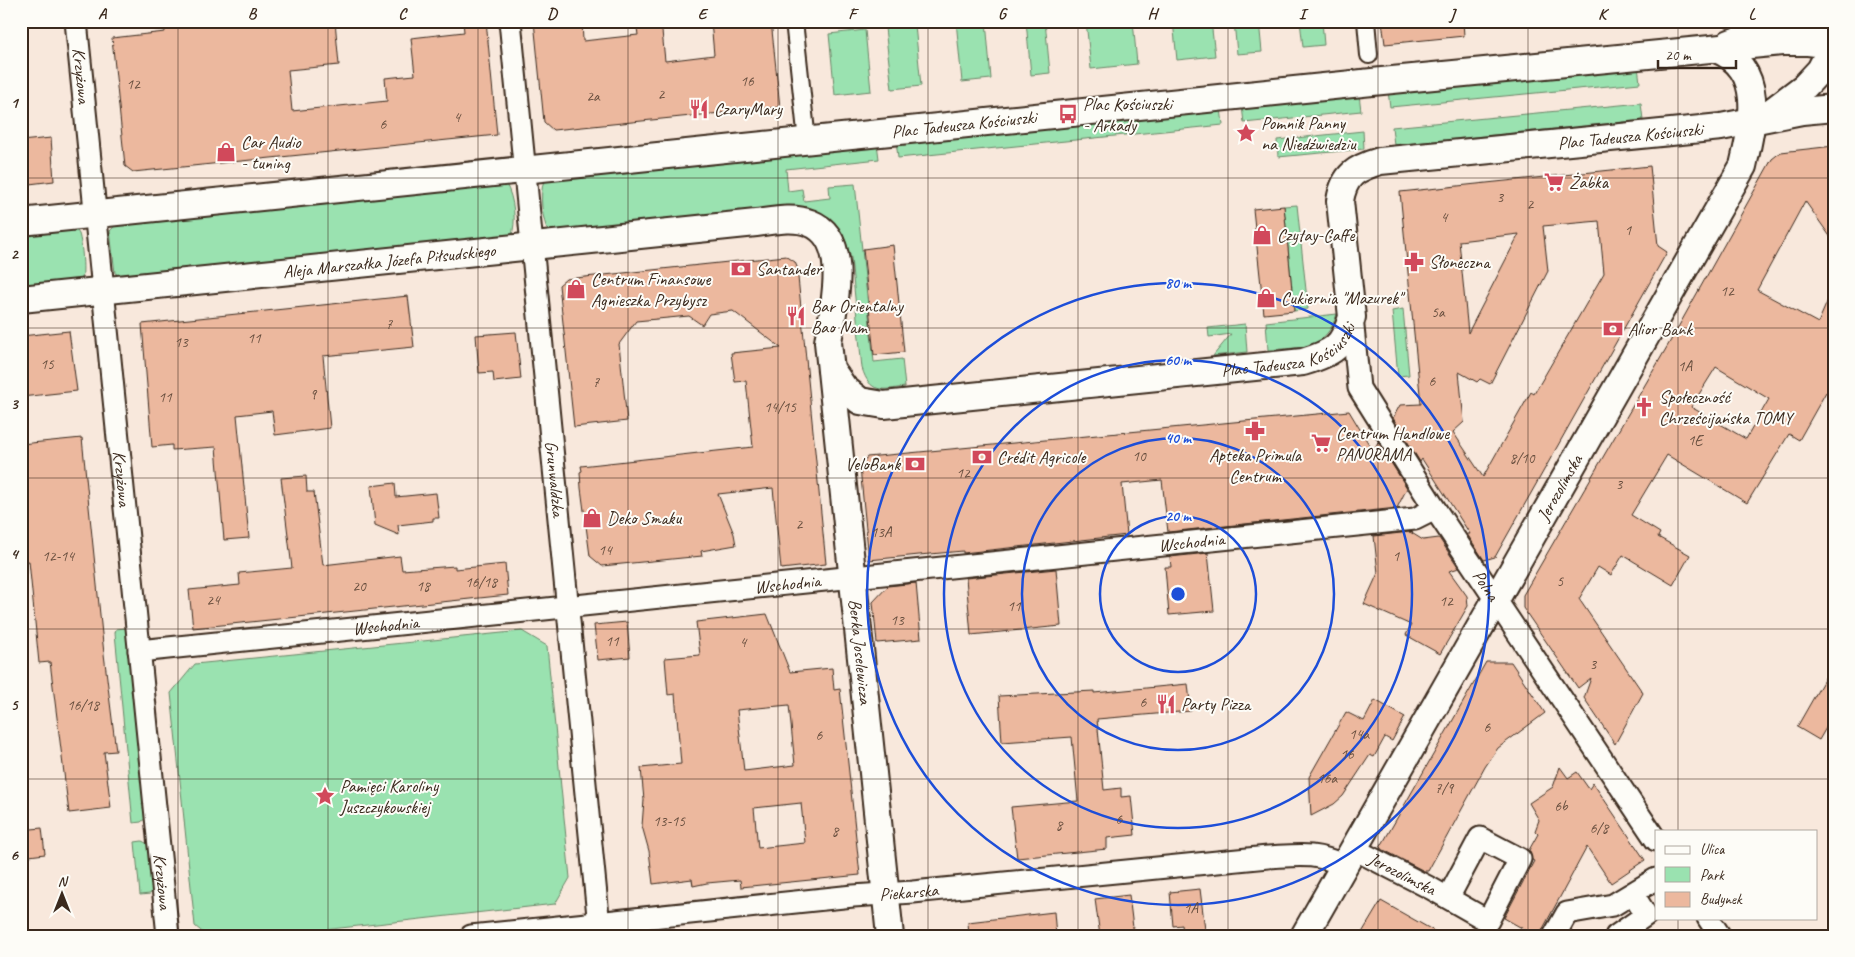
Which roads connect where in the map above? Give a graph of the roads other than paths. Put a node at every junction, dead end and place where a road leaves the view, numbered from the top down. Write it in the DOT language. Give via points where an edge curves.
graph roads {
  1 [pos="76,21"];
  2 [pos="510,21"];
  3 [pos="794,21"];
  4 [pos="1366,21"];
  5 [pos="1765,21"];
  6 [pos="1818,21"];
  7 [pos="1832,21"];
  8 [pos="1834,45"];
  9 [pos="1716,48"];
  10 [pos="1369,55"];
  11 [pos="1834,108"];
  12 [pos="1758,120"];
  13 [pos="807,141"];
  14 [pos="524,169"];
  15 [pos="94,214"];
  16 [pos="21,222"];
  17 [pos="756,223"];
  18 [pos="531,246"];
  19 [pos="102,291"];
  20 [pos="21,300"];
  21 [pos="1352,317"];
  22 [pos="831,369"];
  23 [pos="1435,509"];
  24 [pos="852,579"];
  25 [pos="1496,600"];
  26 [pos="567,608"];
  27 [pos="139,651"];
  28 [pos="1655,838"];
  29 [pos="1350,858"];
  30 [pos="1655,880"];
  31 [pos="886,894"];
  32 [pos="1633,894"];
  33 [pos="1448,898"];
  34 [pos="600,929"];
  35 [pos="168,936"];
  36 [pos="471,936"];
  37 [pos="890,936"];
  38 [pos="1304,936"];
  39 [pos="1554,936"];
  40 [pos="1616,936"];
  1 -- 15 [label="street, Krzyżowa"];
  2 -- 14 [label="street, Grunwaldzka"];
  3 -- 13 [label="street"];
  4 -- 10 [label="street"];
  5 -- 9 [label="street, Plac Tadeusza Kościuszki" via="1749,36"];
  6 -- 8 [label="main road"];
  7 -- 8 [label="street"];
  8 -- 9 [label="street, Plac Tadeusza Kościuszki" via="1782,42"];
  8 -- 12 [label="street" via="1820,70 1805,86"];
  9 -- 12 [label="street" via="1738,62 1748,77"];
  9 -- 13 [label="street, Plac Tadeusza Kościuszki"];
  11 -- 12 [label="street, Plac Tadeusza Kościuszki"];
  12 -- 21 [label="street, Plac Tadeusza Kościuszki" via="1380,161 1361,166 1342,188 1340,201"];
  12 -- 25 [label="street, Jerozolimska" via="1743,166"];
  13 -- 14 [label="street, Plac Tadeusza Kościuszki"];
  14 -- 15 [label="street"];
  14 -- 18 [label="street, Grunwaldzka"];
  15 -- 16 [label="street"];
  15 -- 19 [label="street, Krzyżowa"];
  17 -- 18 [label="street, Aleja Marszałka Józefa Piłsudskiego"];
  17 -- 22 [label="street, Plac Tadeusza Kościuszki" via="809,222 827,234 834,250 837,282 828,342"];
  18 -- 19 [label="street, Aleja Marszałka Józefa Piłsudskiego"];
  18 -- 26 [label="street, Grunwaldzka"];
  19 -- 20 [label="street, Aleja Marszałka Józefa Piłsudskiego"];
  19 -- 27 [label="street, Krzyżowa"];
  21 -- 22 [label="street, Plac Tadeusza Kościuszki" via="1347,334 1335,349 1303,362 900,403 860,401 844,388"];
  21 -- 23 [label="street, Polna" via="1359,388"];
  22 -- 24 [label="street, Berka Joselewicza"];
  23 -- 24 [label="street, Wschodnia" via="1416,519"];
  23 -- 25 [label="street, Polna"];
  24 -- 26 [label="street, Wschodnia"];
  24 -- 31 [label="street, Berka Joselewicza"];
  25 -- 28 [label="street, Polna"];
  25 -- 29 [label="street, Jerozolimska"];
  26 -- 27 [label="street, Wschodnia"];
  26 -- 34 [label="street, Grunwaldzka"];
  27 -- 35 [label="street, Krzyżowa"];
  29 -- 31 [label="street, Piekarska" via="1307,854"];
  29 -- 33 [label="street, Jerozolimska"];
  29 -- 38 [label="street, Jerozolimska"];
  30 -- 32 [label="street"];
  31 -- 34 [label="street, Piekarska"];
  31 -- 37 [label="street, Berka Joselewicza"];
  32 -- 39 [label="street" via="1613,905 1567,913"];
  32 -- 40 [label="street" via="1646,915"];
  34 -- 36 [label="street, Piekarska"];
}
